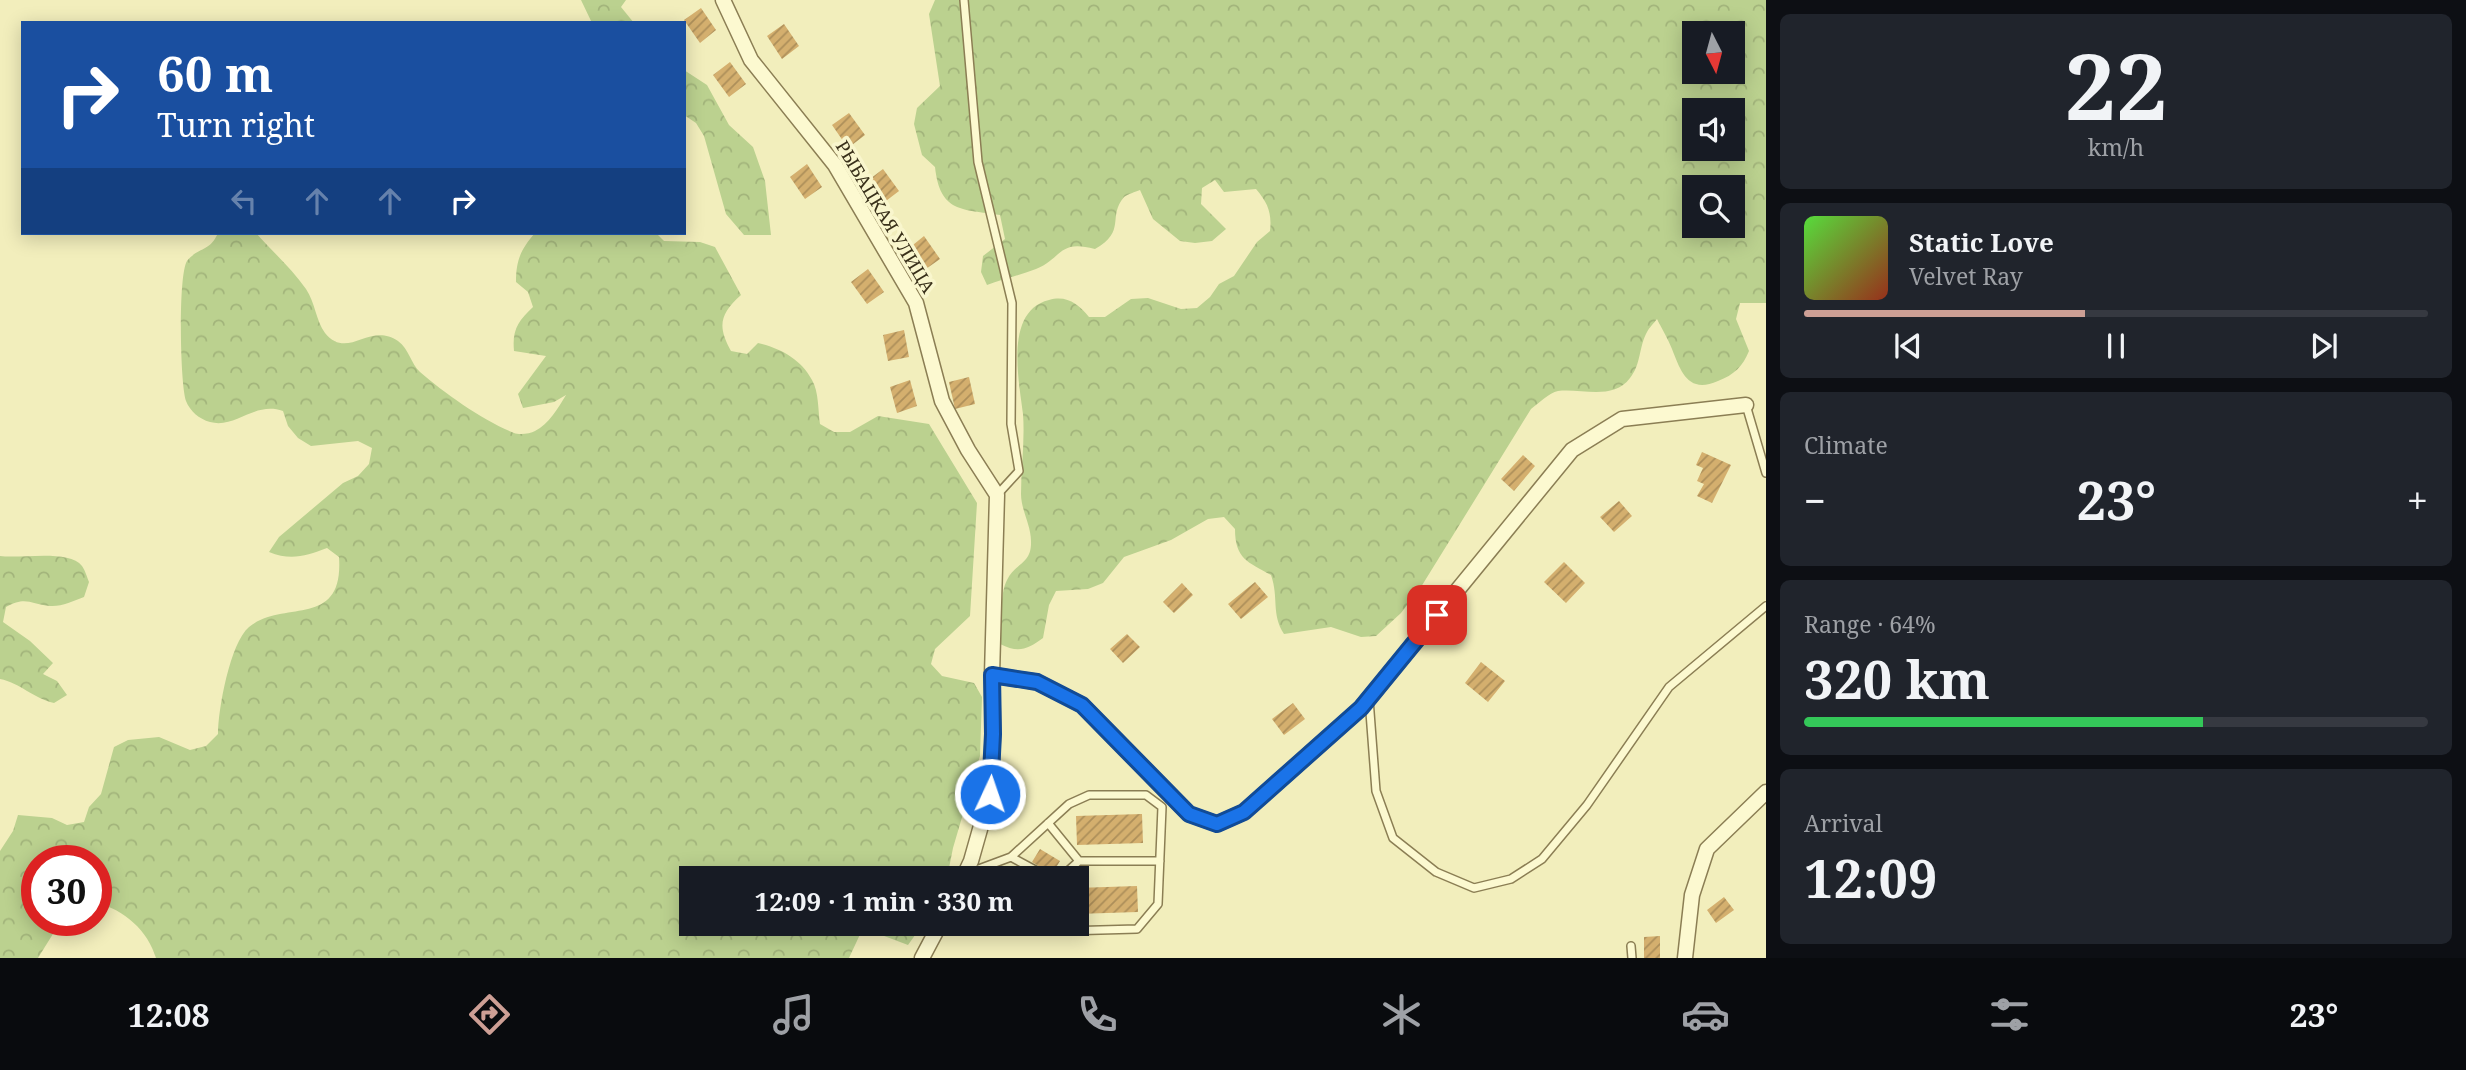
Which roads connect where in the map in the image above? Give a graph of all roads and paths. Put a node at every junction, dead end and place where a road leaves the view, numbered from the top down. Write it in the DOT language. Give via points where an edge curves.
graph roads {
  1 [pos="723,0"];
  2 [pos="964,0"];
  3 [pos="1746,405"];
  4 [pos="1766,473"];
  5 [pos="997,495"];
  6 [pos="1766,606"];
  7 [pos="992,675"];
  8 [pos="1369,698"];
  9 [pos="1766,792"];
  10 [pos="1048,823"];
  11 [pos="1011,857"];
  12 [pos="1079,861"];
  13 [pos="1160,861"];
  14 [pos="968,866"];
  15 [pos="990,866"];
  16 [pos="1028,866"];
  17 [pos="1073,866"];
  18 [pos="1089,930"];
  19 [pos="934,936"];
  20 [pos="1631,946"];
  21 [pos="922,958"];
  22 [pos="1632,958"];
  23 [pos="1685,958"];
  1 -- 5 [label="street, РЫБАЦКАЯ УЛИЦА" via="751,60 835,165 916,303 942,401"];
  2 -- 5 [label="lane" via="978,162 1012,303 1012,424 1019,471"];
  3 -- 4 [label="lane"];
  3 -- 8 [label="street" via="1622,419 1572,450"];
  5 -- 7 [label="street"];
  6 -- 8 [label="lane" via="1669,687 1587,805 1542,859 1511,879 1475,888 1436,872 1393,838 1376,791"];
  7 -- 8 [label="street" via="1037,682 1082,705 1189,814 1217,824 1244,812"];
  7 -- 14 [label="street" via="990,794"];
  9 -- 23 [label="street" via="1707,849 1692,895"];
  10 -- 11 [label="lane"];
  10 -- 12 [label="lane"];
  10 -- 13 [label="lane" via="1069,804 1089,795 1146,795 1162,807"];
  11 -- 15 [label="lane"];
  11 -- 16 [label="lane"];
  12 -- 13 [label="lane"];
  12 -- 17 [label="lane"];
  13 -- 18 [label="lane" via="1158,904 1137,929"];
  19 -- 21 [label="street"];
  20 -- 22 [label="lane"];
}
